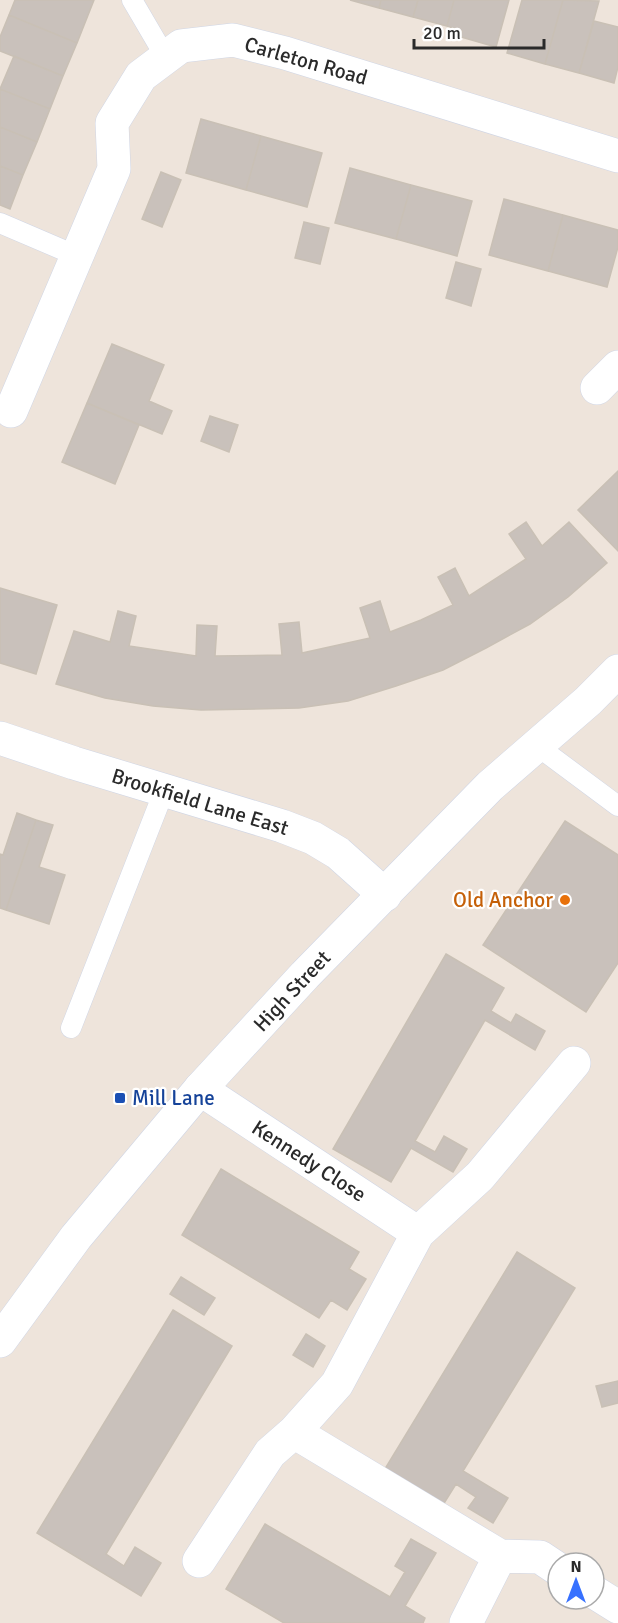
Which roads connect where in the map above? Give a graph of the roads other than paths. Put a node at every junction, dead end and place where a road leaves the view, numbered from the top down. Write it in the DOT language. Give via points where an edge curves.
graph roads {
  1 [pos="132,0"];
  2 [pos="166,58"];
  3 [pos="618,156"];
  4 [pos="0,223"];
  5 [pos="77,256"];
  6 [pos="11,411"];
  7 [pos="618,671"];
  8 [pos="0,738"];
  9 [pos="536,746"];
  10 [pos="164,791"];
  11 [pos="618,806"];
  12 [pos="385,895"];
  13 [pos="71,1028"];
  14 [pos="574,1063"];
  15 [pos="200,1089"];
  16 [pos="418,1233"];
  17 [pos="0,1341"];
  18 [pos="294,1432"];
  19 [pos="500,1556"];
  20 [pos="199,1561"];
  21 [pos="546,1561"];
  22 [pos="466,1623"];
  1 -- 2 [label="lane"];
  2 -- 3 [label="street, Carleton Road" via="181,46 233,40"];
  2 -- 5 [label="street, Carleton Road" via="141,76 112,123 114,169"];
  4 -- 5 [label="lane"];
  5 -- 6 [label="street, Carleton Road"];
  7 -- 9 [label="street, High Street"];
  8 -- 10 [label="street, Brookfield Lane East"];
  9 -- 11 [label="lane"];
  9 -- 12 [label="street, High Street" via="490,786"];
  10 -- 12 [label="street, Brookfield Lane East" via="313,838 338,853"];
  10 -- 13 [label="lane"];
  12 -- 15 [label="street, High Street"];
  14 -- 16 [label="street" via="480,1176"];
  15 -- 16 [label="street, Kennedy Close"];
  15 -- 17 [label="street, High Street" via="76,1237"];
  16 -- 18 [label="street" via="337,1384"];
  18 -- 19 [label="street"];
  18 -- 20 [label="street" via="270,1453"];
  19 -- 21 [label="street" via="540,1557"];
  19 -- 22 [label="street"];
}
